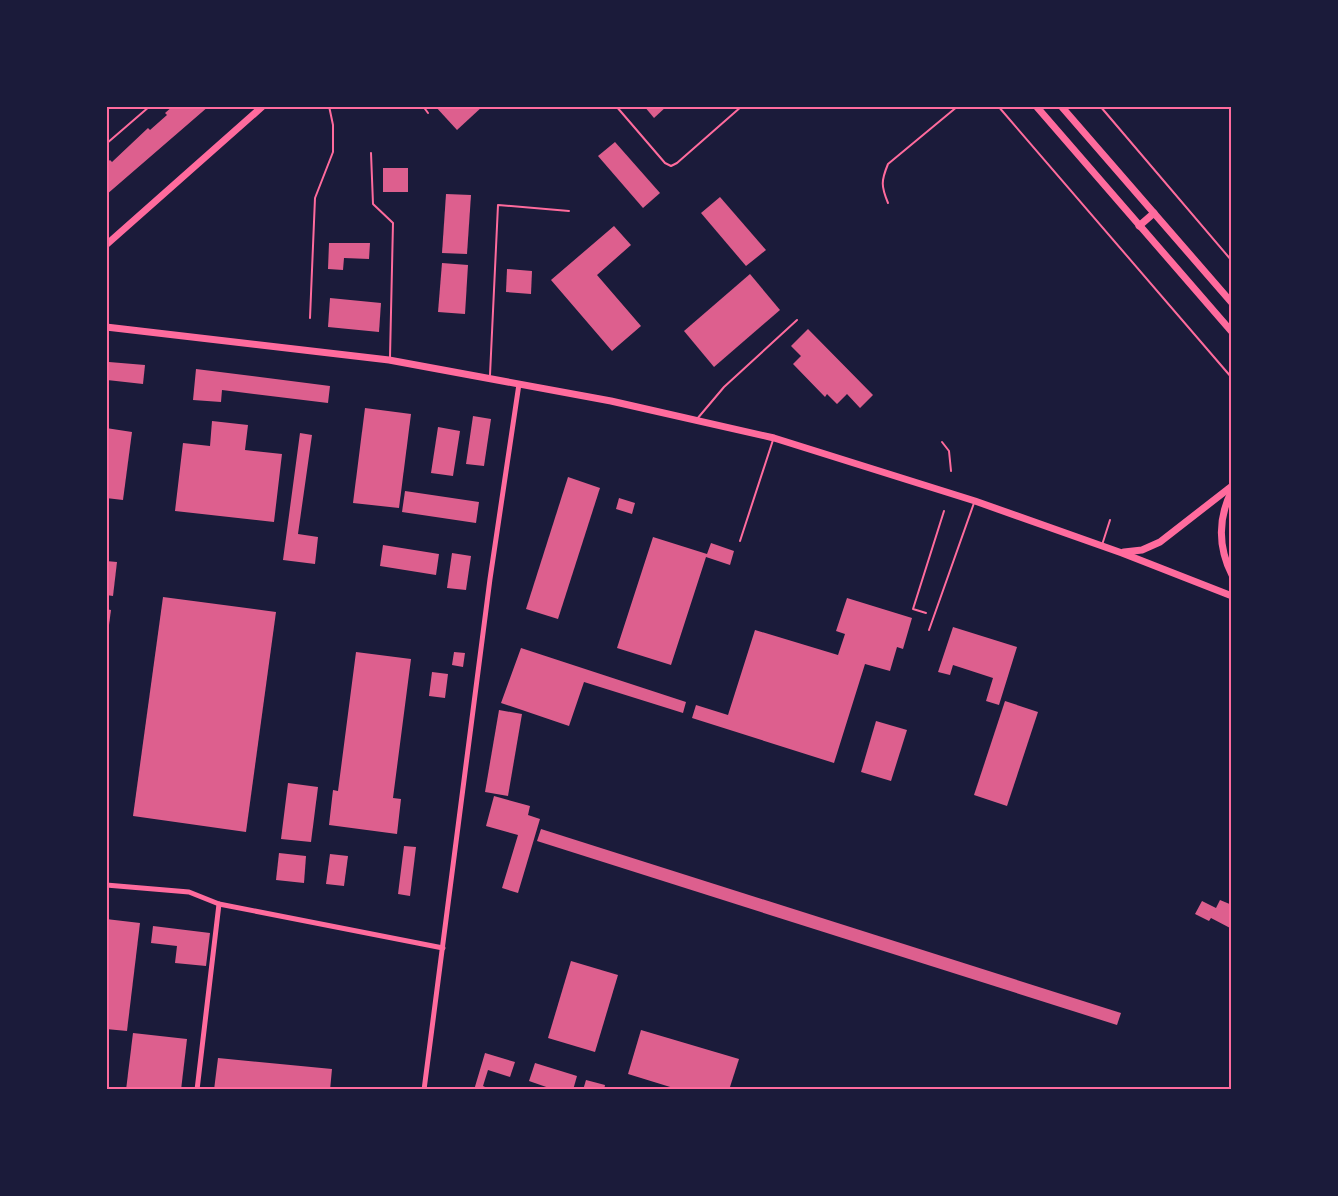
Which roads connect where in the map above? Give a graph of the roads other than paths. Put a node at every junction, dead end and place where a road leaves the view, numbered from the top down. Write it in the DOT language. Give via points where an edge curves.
graph roads {
  1 [pos="150,106"];
  2 [pos="263,106"];
  3 [pos="329,106"];
  4 [pos="423,106"];
  5 [pos="616,106"];
  6 [pos="742,106"];
  7 [pos="1036,106"];
  8 [pos="1062,106"];
  9 [pos="428,113"];
  10 [pos="106,144"];
  11 [pos="371,153"];
  12 [pos="569,212"];
  13 [pos="1154,213"];
  14 [pos="1139,226"];
  15 [pos="107,243"];
  16 [pos="1232,303"];
  17 [pos="310,318"];
  18 [pos="797,320"];
  19 [pos="106,327"];
  20 [pos="1232,332"];
  21 [pos="390,360"];
  22 [pos="490,378"];
  23 [pos="519,384"];
  24 [pos="696,420"];
  25 [pos="774,438"];
  26 [pos="1232,488"];
  27 [pos="975,501"];
  28 [pos="1110,520"];
  29 [pos="740,541"];
  30 [pos="1102,546"];
  31 [pos="1122,553"];
  32 [pos="1232,575"];
  33 [pos="1232,596"];
  34 [pos="929,630"];
  35 [pos="106,885"];
  36 [pos="219,904"];
  37 [pos="443,948"];
  38 [pos="197,1089"];
  39 [pos="424,1089"];
  1 -- 10 [label="lane"];
  2 -- 15 [label="street"];
  3 -- 17 [label="lane" via="333,152 315,198"];
  4 -- 9 [label="lane"];
  5 -- 6 [label="lane" via="671,166"];
  7 -- 14 [label="street"];
  8 -- 13 [label="street"];
  11 -- 21 [label="lane" via="373,204 393,223"];
  12 -- 22 [label="lane" via="498,205"];
  13 -- 14 [label="street"];
  13 -- 16 [label="street"];
  14 -- 20 [label="street"];
  18 -- 24 [label="lane" via="724,387"];
  19 -- 21 [label="street"];
  21 -- 22 [label="street"];
  22 -- 23 [label="street"];
  23 -- 24 [label="street"];
  23 -- 37 [label="street"];
  24 -- 25 [label="street"];
  25 -- 27 [label="street"];
  25 -- 29 [label="lane"];
  26 -- 31 [label="street" via="1160,542"];
  26 -- 32 [label="street" via="1221,523 1221,544"];
  27 -- 30 [label="street"];
  27 -- 34 [label="lane"];
  28 -- 30 [label="lane"];
  30 -- 31 [label="street"];
  31 -- 33 [label="street"];
  35 -- 36 [label="street" via="189,892"];
  36 -- 37 [label="street"];
  36 -- 38 [label="street"];
  37 -- 39 [label="street"];
}
